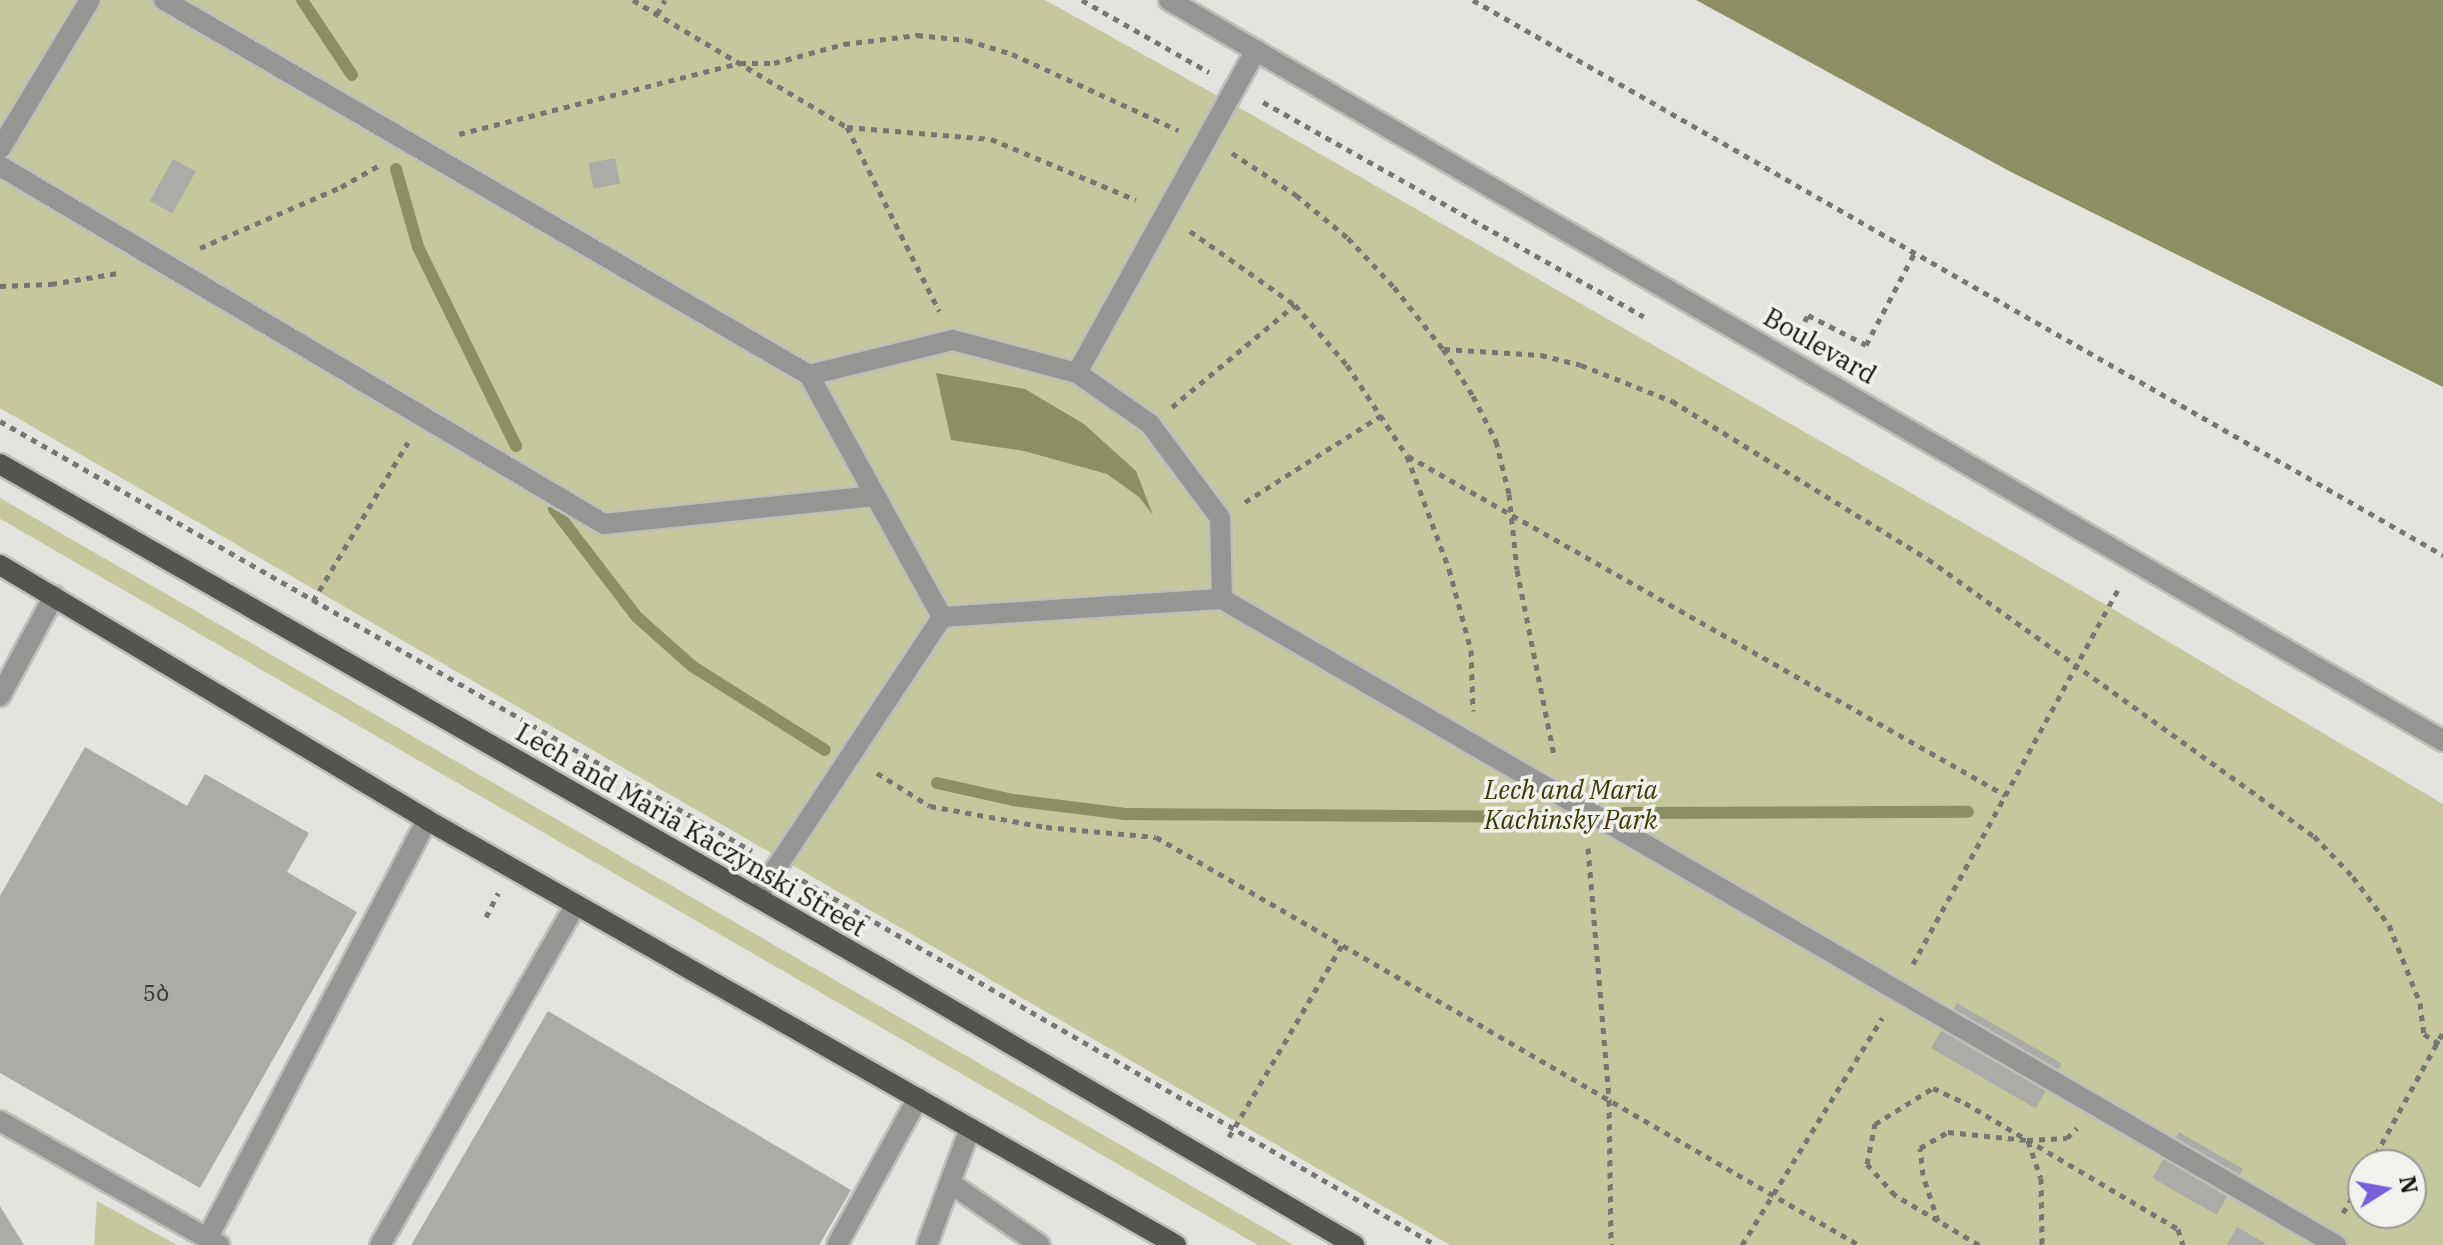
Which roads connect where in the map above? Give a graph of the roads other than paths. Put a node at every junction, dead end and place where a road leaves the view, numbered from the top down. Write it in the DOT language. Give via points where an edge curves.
graph roads {
  1 [pos="90,0"];
  2 [pos="164,0"];
  3 [pos="1169,0"];
  4 [pos="1256,50"];
  5 [pos="0,149"];
  6 [pos="0,166"];
  7 [pos="1077,373"];
  8 [pos="809,375"];
  9 [pos="0,464"];
  10 [pos="875,496"];
  11 [pos="0,565"];
  12 [pos="54,596"];
  13 [pos="1222,599"];
  14 [pos="942,617"];
  15 [pos="0,696"];
  16 [pos="2443,741"];
  17 [pos="427,820"];
  18 [pos="757,897"];
  19 [pos="576,904"];
  20 [pos="918,1098"];
  21 [pos="0,1121"];
  22 [pos="970,1128"];
  23 [pos="950,1183"];
  24 [pos="213,1242"];
  25 [pos="380,1245"];
  26 [pos="837,1245"];
  27 [pos="927,1245"];
  28 [pos="1040,1245"];
  29 [pos="1176,1245"];
  30 [pos="1354,1245"];
  31 [pos="2336,1245"];
  1 -- 5 [label="street"];
  2 -- 8 [label="street"];
  3 -- 4 [label="street, Boulevard"];
  4 -- 7 [label="street"];
  4 -- 16 [label="street, Boulevard"];
  6 -- 10 [label="street" via="604,524"];
  7 -- 8 [label="street" via="953,340"];
  7 -- 13 [label="street" via="1150,424 1220,518"];
  8 -- 10 [label="street"];
  9 -- 18 [label="main road, Lech and Maria Kaczynski Street"];
  10 -- 14 [label="street"];
  11 -- 12 [label="main road"];
  12 -- 15 [label="street"];
  12 -- 17 [label="main road"];
  13 -- 14 [label="street"];
  13 -- 31 [label="street"];
  14 -- 18 [label="street"];
  17 -- 19 [label="main road"];
  17 -- 24 [label="street"];
  18 -- 30 [label="main road, Lech and Maria Kaczynski Street"];
  19 -- 20 [label="main road"];
  19 -- 25 [label="street"];
  20 -- 22 [label="main road"];
  20 -- 26 [label="street"];
  21 -- 24 [label="street"];
  22 -- 23 [label="street"];
  22 -- 29 [label="main road"];
  23 -- 27 [label="street"];
  23 -- 28 [label="street"];
}
